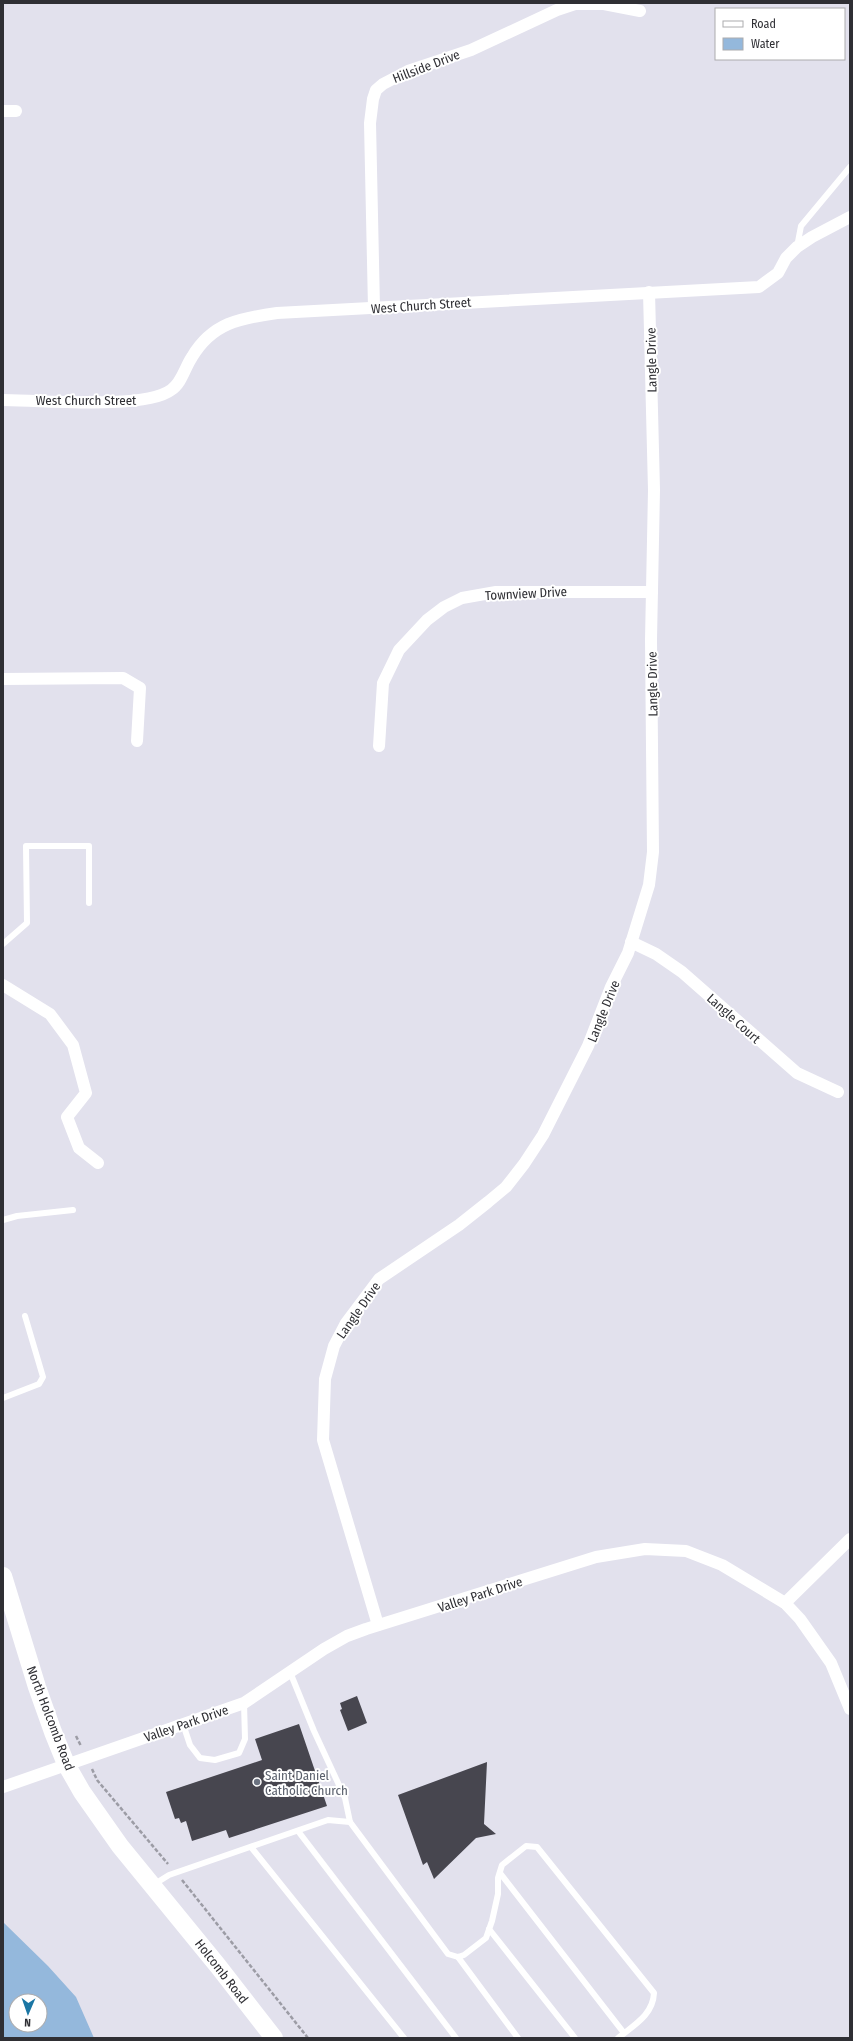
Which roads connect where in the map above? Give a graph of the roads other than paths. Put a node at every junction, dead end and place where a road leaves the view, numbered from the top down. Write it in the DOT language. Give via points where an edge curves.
graph roads {
  1 [pos="640,11"];
  2 [pos="3,111"];
  3 [pos="16,111"];
  4 [pos="850,166"];
  5 [pos="850,218"];
  6 [pos="797,247"];
  7 [pos="649,292"];
  8 [pos="374,308"];
  9 [pos="3,400"];
  10 [pos="652,592"];
  11 [pos="3,679"];
  12 [pos="137,741"];
  13 [pos="379,746"];
  14 [pos="89,903"];
  15 [pos="631,942"];
  16 [pos="3,944"];
  17 [pos="3,985"];
  18 [pos="838,1092"];
  19 [pos="98,1163"];
  20 [pos="73,1210"];
  21 [pos="3,1220"];
  22 [pos="25,1316"];
  23 [pos="3,1398"];
  24 [pos="850,1539"];
  25 [pos="3,1576"];
  26 [pos="785,1603"];
  27 [pos="378,1625"];
  28 [pos="290,1672"];
  29 [pos="244,1703"];
  30 [pos="850,1709"];
  31 [pos="182,1724"];
  32 [pos="66,1764"];
  33 [pos="3,1787"];
  34 [pos="350,1822"];
  35 [pos="298,1831"];
  36 [pos="251,1847"];
  37 [pos="500,1873"];
  38 [pos="152,1885"];
  39 [pos="169,1904"];
  40 [pos="489,1929"];
  41 [pos="458,1957"];
  42 [pos="624,2033"];
  43 [pos="274,2038"];
  44 [pos="404,2038"];
  45 [pos="456,2038"];
  46 [pos="518,2038"];
  47 [pos="575,2038"];
  48 [pos="618,2038"];
  1 -- 8 [label="street, Hillside Drive" via="604,4 575,4 471,50 408,71 376,90 370,123"];
  2 -- 3 [label="street"];
  4 -- 6 [label="lane" via="801,226"];
  5 -- 6 [label="street, West Church Street"];
  6 -- 7 [label="street, West Church Street" via="786,258 778,273 759,287"];
  7 -- 8 [label="street, West Church Street"];
  7 -- 10 [label="street, Langle Drive" via="654,490"];
  8 -- 9 [label="street, West Church Street" via="277,313 247,317 228,323 208,334 172,390 152,399 129,402"];
  10 -- 13 [label="street, Townview Drive" via="496,592 462,598 444,607 427,620 399,650 383,683"];
  10 -- 15 [label="street, Langle Drive" via="653,852 649,886"];
  11 -- 12 [label="street" via="123,678 140,688"];
  14 -- 16 [label="lane" via="88,846 26,846 27,923"];
  15 -- 18 [label="street, Langle Court" via="656,954 682,972 798,1073"];
  15 -- 27 [label="street, Langle Drive" via="588,1046 543,1135 524,1164 506,1187 488,1202 380,1279 346,1324 334,1346 325,1380 323,1440"];
  17 -- 19 [label="street" via="50,1014 73,1045 86,1093 67,1117 79,1148"];
  20 -- 21 [label="lane"];
  22 -- 23 [label="lane" via="43,1377 39,1384"];
  24 -- 26 [label="street"];
  25 -- 32 [label="street, North Holcomb Road" via="37,1687"];
  26 -- 27 [label="street, Valley Park Drive" via="722,1565 686,1551 645,1550 596,1557"];
  26 -- 30 [label="street, Valley Park Drive" via="800,1619 831,1663"];
  27 -- 28 [label="street, Valley Park Drive" via="347,1636"];
  28 -- 29 [label="street, Valley Park Drive"];
  28 -- 34 [label="lane" via="345,1798"];
  29 -- 31 [label="street, Valley Park Drive"];
  29 -- 31 [label="lane" via="245,1740 239,1753 214,1760 200,1758 190,1745"];
  31 -- 32 [label="street, Valley Park Drive"];
  32 -- 33 [label="street, Valley Park Drive"];
  32 -- 38 [label="street, North Holcomb Road" via="82,1792 120,1846"];
  34 -- 35 [label="lane" via="328,1820"];
  34 -- 41 [label="lane" via="448,1954"];
  35 -- 36 [label="lane"];
  35 -- 45 [label="lane"];
  36 -- 38 [label="lane" via="176,1873"];
  36 -- 44 [label="lane"];
  37 -- 40 [label="lane" via="498,1894"];
  37 -- 42 [label="lane"];
  37 -- 42 [label="lane" via="502,1865 526,1846 537,1846 654,1993 653,2004 647,2015"];
  38 -- 39 [label="street, North Holcomb Road"];
  39 -- 43 [label="street, Holcomb Road"];
  40 -- 41 [label="lane" via="486,1938"];
  40 -- 47 [label="lane"];
  41 -- 46 [label="lane"];
  42 -- 48 [label="lane"];
}
